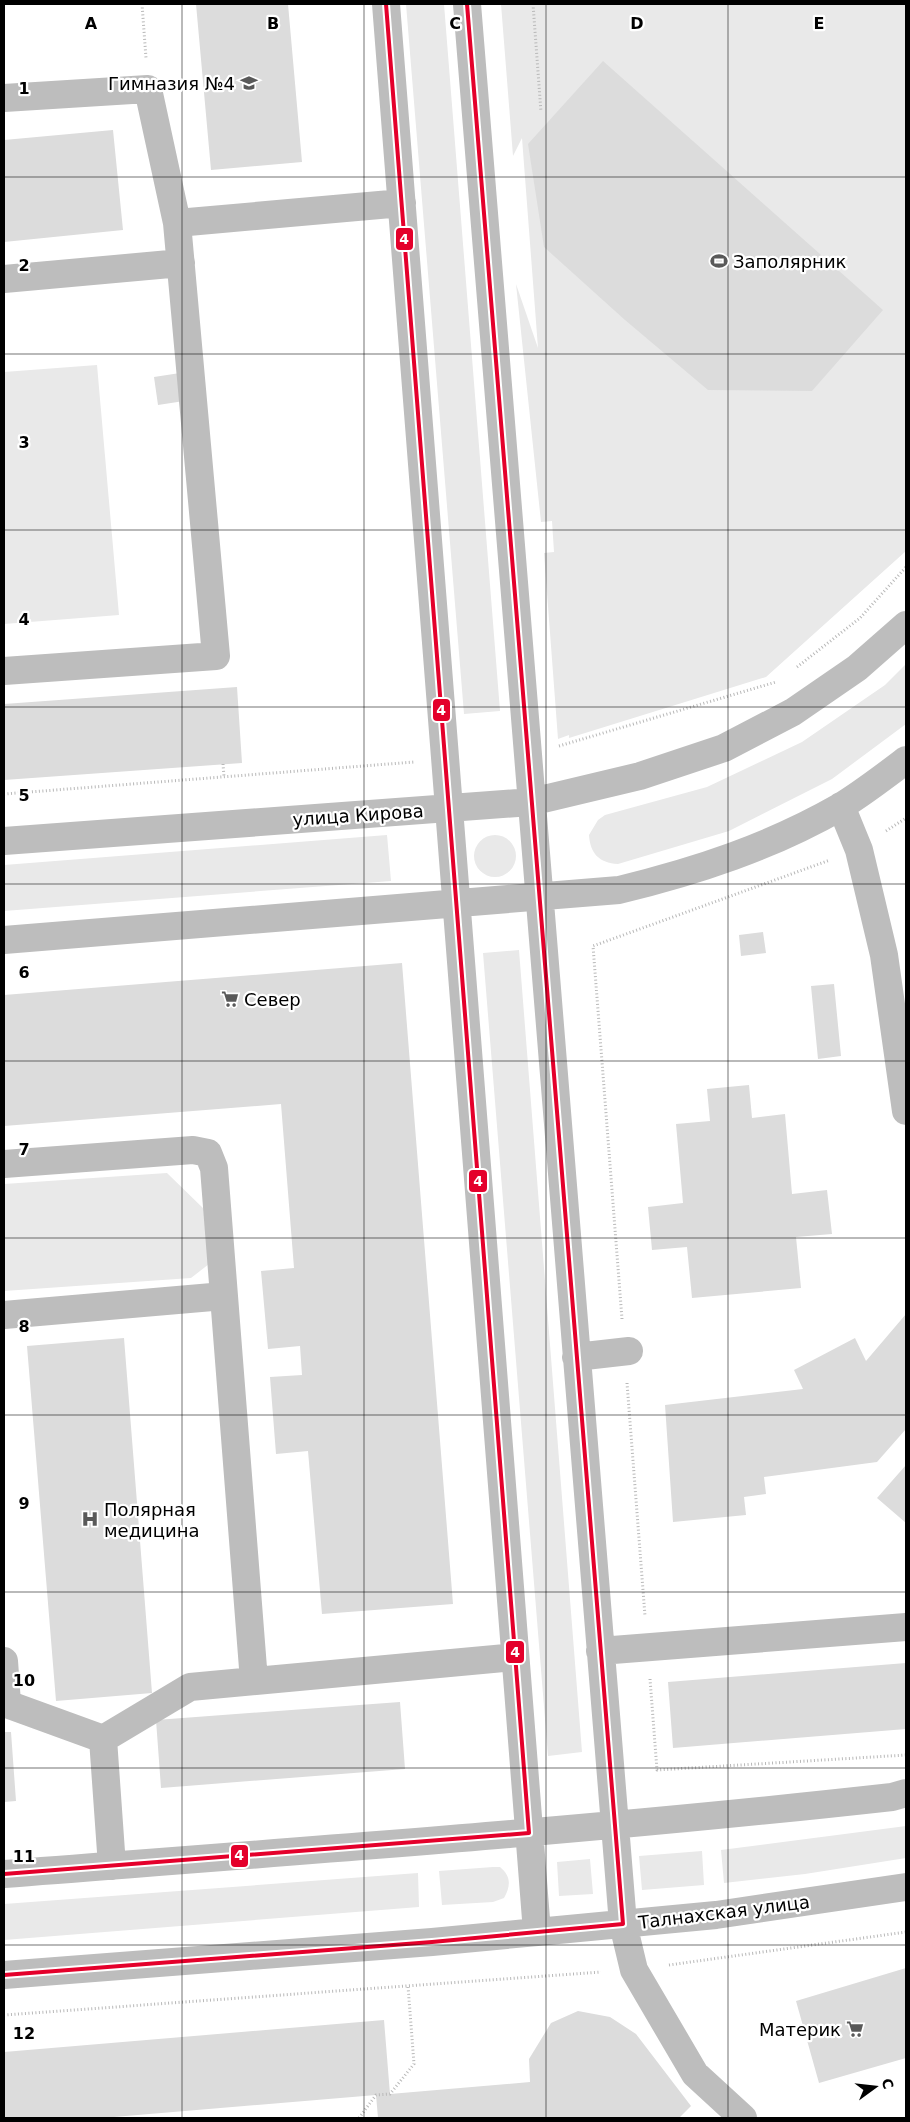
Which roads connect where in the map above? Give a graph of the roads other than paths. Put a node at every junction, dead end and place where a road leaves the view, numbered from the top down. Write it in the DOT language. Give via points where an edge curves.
graph roads {
  1 [pos="386,4"];
  2 [pos="466,4"];
  3 [pos="4,98"];
  4 [pos="402,204"];
  5 [pos="178,223"];
  6 [pos="181,263"];
  7 [pos="4,279"];
  8 [pos="906,625"];
  9 [pos="4,671"];
  10 [pos="906,760"];
  11 [pos="531,802"];
  12 [pos="841,806"];
  13 [pos="449,808"];
  14 [pos="4,841"];
  15 [pos="540,897"];
  16 [pos="457,903"];
  17 [pos="4,940"];
  18 [pos="906,1111"];
  19 [pos="4,1164"];
  20 [pos="224,1296"];
  21 [pos="4,1315"];
  22 [pos="629,1351"];
  23 [pos="576,1357"];
  24 [pos="906,1627"];
  25 [pos="600,1651"];
  26 [pos="515,1658"];
  27 [pos="4,1661"];
  28 [pos="254,1681"];
  29 [pos="5,1703"];
  30 [pos="103,1739"];
  31 [pos="906,1793"];
  32 [pos="615,1825"];
  33 [pos="529,1833"];
  34 [pos="112,1866"];
  35 [pos="4,1874"];
  36 [pos="906,1888"];
  37 [pos="623,1924"];
  38 [pos="537,1932"];
  39 [pos="4,1974"];
  40 [pos="743,2118"];
  1 -- 4 [label="street"];
  2 -- 11 [label="street"];
  3 -- 5 [label="street" via="148,89"];
  4 -- 5 [label="street"];
  4 -- 13 [label="street"];
  5 -- 6 [label="street"];
  6 -- 7 [label="street"];
  6 -- 9 [label="street" via="216,656"];
  8 -- 11 [label="street, улица Кирова" via="857,668 793,712 724,748 640,776"];
  10 -- 12 [label="street"];
  11 -- 13 [label="street, улица Кирова"];
  11 -- 15 [label="street"];
  12 -- 15 [label="street" via="763,846 670,878 618,890"];
  12 -- 18 [label="street" via="859,850 884,955"];
  13 -- 14 [label="street, улица Кирова"];
  13 -- 16 [label="street"];
  15 -- 16 [label="street"];
  15 -- 23 [label="street"];
  16 -- 17 [label="street"];
  16 -- 26 [label="street"];
  19 -- 20 [label="street" via="193,1150 208,1153 214,1168"];
  20 -- 21 [label="street"];
  20 -- 28 [label="street"];
  22 -- 23 [label="street"];
  23 -- 25 [label="street"];
  24 -- 25 [label="street"];
  25 -- 32 [label="street"];
  26 -- 28 [label="street"];
  26 -- 33 [label="street"];
  27 -- 29 [label="street"];
  28 -- 30 [label="street" via="190,1687"];
  29 -- 30 [label="street"];
  30 -- 34 [label="street"];
  31 -- 32 [label="street"];
  32 -- 33 [label="street"];
  32 -- 37 [label="street"];
  33 -- 34 [label="street"];
  33 -- 38 [label="street"];
  34 -- 35 [label="street"];
  36 -- 37 [label="street, Талнахская улица" via="716,1915"];
  37 -- 38 [label="street, Талнахская улица"];
  37 -- 40 [label="street" via="634,1970 695,2074"];
  38 -- 39 [label="street, Талнахская улица"];
}
